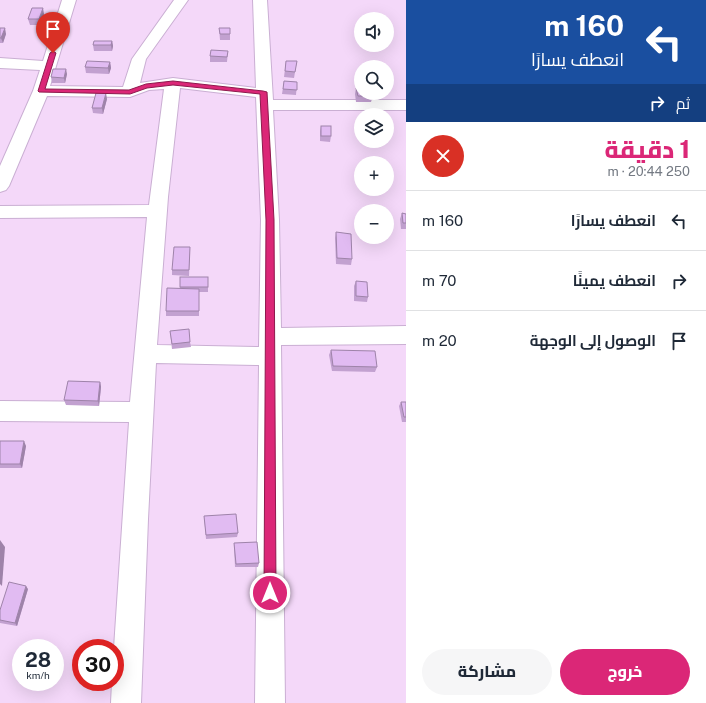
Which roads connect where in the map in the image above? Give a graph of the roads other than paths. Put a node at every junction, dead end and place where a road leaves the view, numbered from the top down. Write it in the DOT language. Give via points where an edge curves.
graph roads {
  1 [pos="70,0"];
  2 [pos="181,0"];
  3 [pos="260,0"];
  4 [pos="0,63"];
  5 [pos="49,66"];
  6 [pos="173,83"];
  7 [pos="41,91"];
  8 [pos="130,92"];
  9 [pos="264,99"];
  10 [pos="406,105"];
  11 [pos="0,186"];
  12 [pos="157,211"];
  13 [pos="0,212"];
  14 [pos="406,334"];
  15 [pos="270,347"];
  16 [pos="146,354"];
  17 [pos="0,412"];
  18 [pos="142,412"];
  19 [pos="126,703"];
  20 [pos="270,703"];
  1 -- 5 [label="street"];
  2 -- 8 [label="street" via="139,60"];
  3 -- 9 [label="street"];
  4 -- 5 [label="street"];
  5 -- 7 [label="street"];
  6 -- 8 [label="street" via="146,86"];
  6 -- 9 [label="street"];
  6 -- 12 [label="street"];
  7 -- 8 [label="street"];
  7 -- 11 [label="street"];
  9 -- 10 [label="street"];
  9 -- 15 [label="street" via="270,220"];
  12 -- 13 [label="street"];
  12 -- 16 [label="street"];
  14 -- 15 [label="street"];
  15 -- 16 [label="street"];
  15 -- 20 [label="street"];
  16 -- 18 [label="street"];
  17 -- 18 [label="street"];
  18 -- 19 [label="street"];
}
